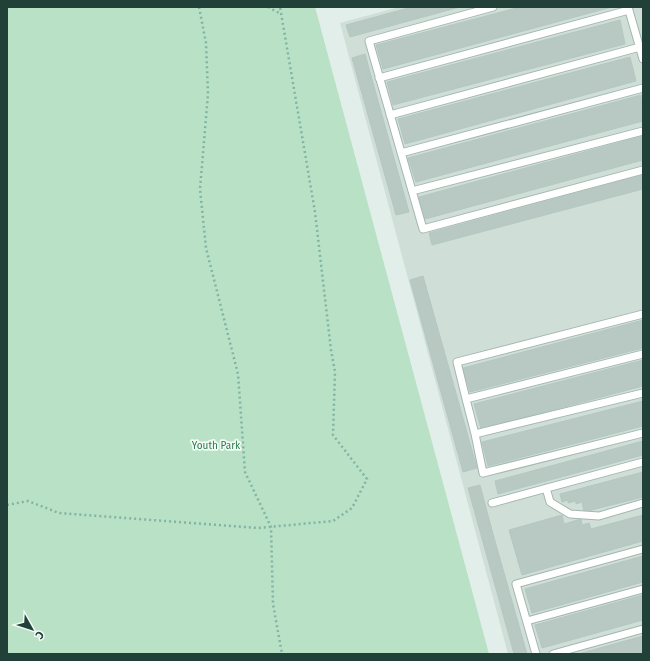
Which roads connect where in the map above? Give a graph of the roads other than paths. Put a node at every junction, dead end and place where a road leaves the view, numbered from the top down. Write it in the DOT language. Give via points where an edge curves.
graph roads {
  1 [pos="493,7"];
  2 [pos="629,8"];
  3 [pos="640,48"];
  4 [pos="643,58"];
  5 [pos="379,78"];
  6 [pos="643,88"];
  7 [pos="390,115"];
  8 [pos="643,132"];
  9 [pos="401,153"];
  10 [pos="643,170"];
  11 [pos="412,191"];
  12 [pos="643,314"];
  13 [pos="643,354"];
  14 [pos="643,393"];
  15 [pos="466,399"];
  16 [pos="643,433"];
  17 [pos="475,434"];
  18 [pos="643,462"];
  19 [pos="546,488"];
  20 [pos="492,503"];
  21 [pos="643,503"];
  22 [pos="643,549"];
  23 [pos="643,589"];
  24 [pos="527,621"];
  25 [pos="643,629"];
  26 [pos="536,654"];
  27 [pos="553,654"];
  1 -- 5 [label="lane" via="369,41"];
  2 -- 3 [label="lane"];
  2 -- 5 [label="lane"];
  3 -- 4 [label="lane"];
  3 -- 7 [label="lane"];
  5 -- 7 [label="lane"];
  6 -- 9 [label="lane"];
  7 -- 9 [label="lane"];
  8 -- 11 [label="lane"];
  9 -- 11 [label="lane"];
  10 -- 11 [label="lane" via="423,229"];
  12 -- 15 [label="lane" via="457,362"];
  13 -- 15 [label="lane"];
  14 -- 17 [label="lane"];
  15 -- 17 [label="lane"];
  16 -- 17 [label="lane" via="483,473"];
  18 -- 19 [label="lane"];
  19 -- 20 [label="lane"];
  19 -- 21 [label="lane" via="550,502 570,514 598,516"];
  22 -- 24 [label="lane" via="516,584"];
  23 -- 24 [label="lane"];
  24 -- 26 [label="lane"];
  25 -- 27 [label="lane"];
}
